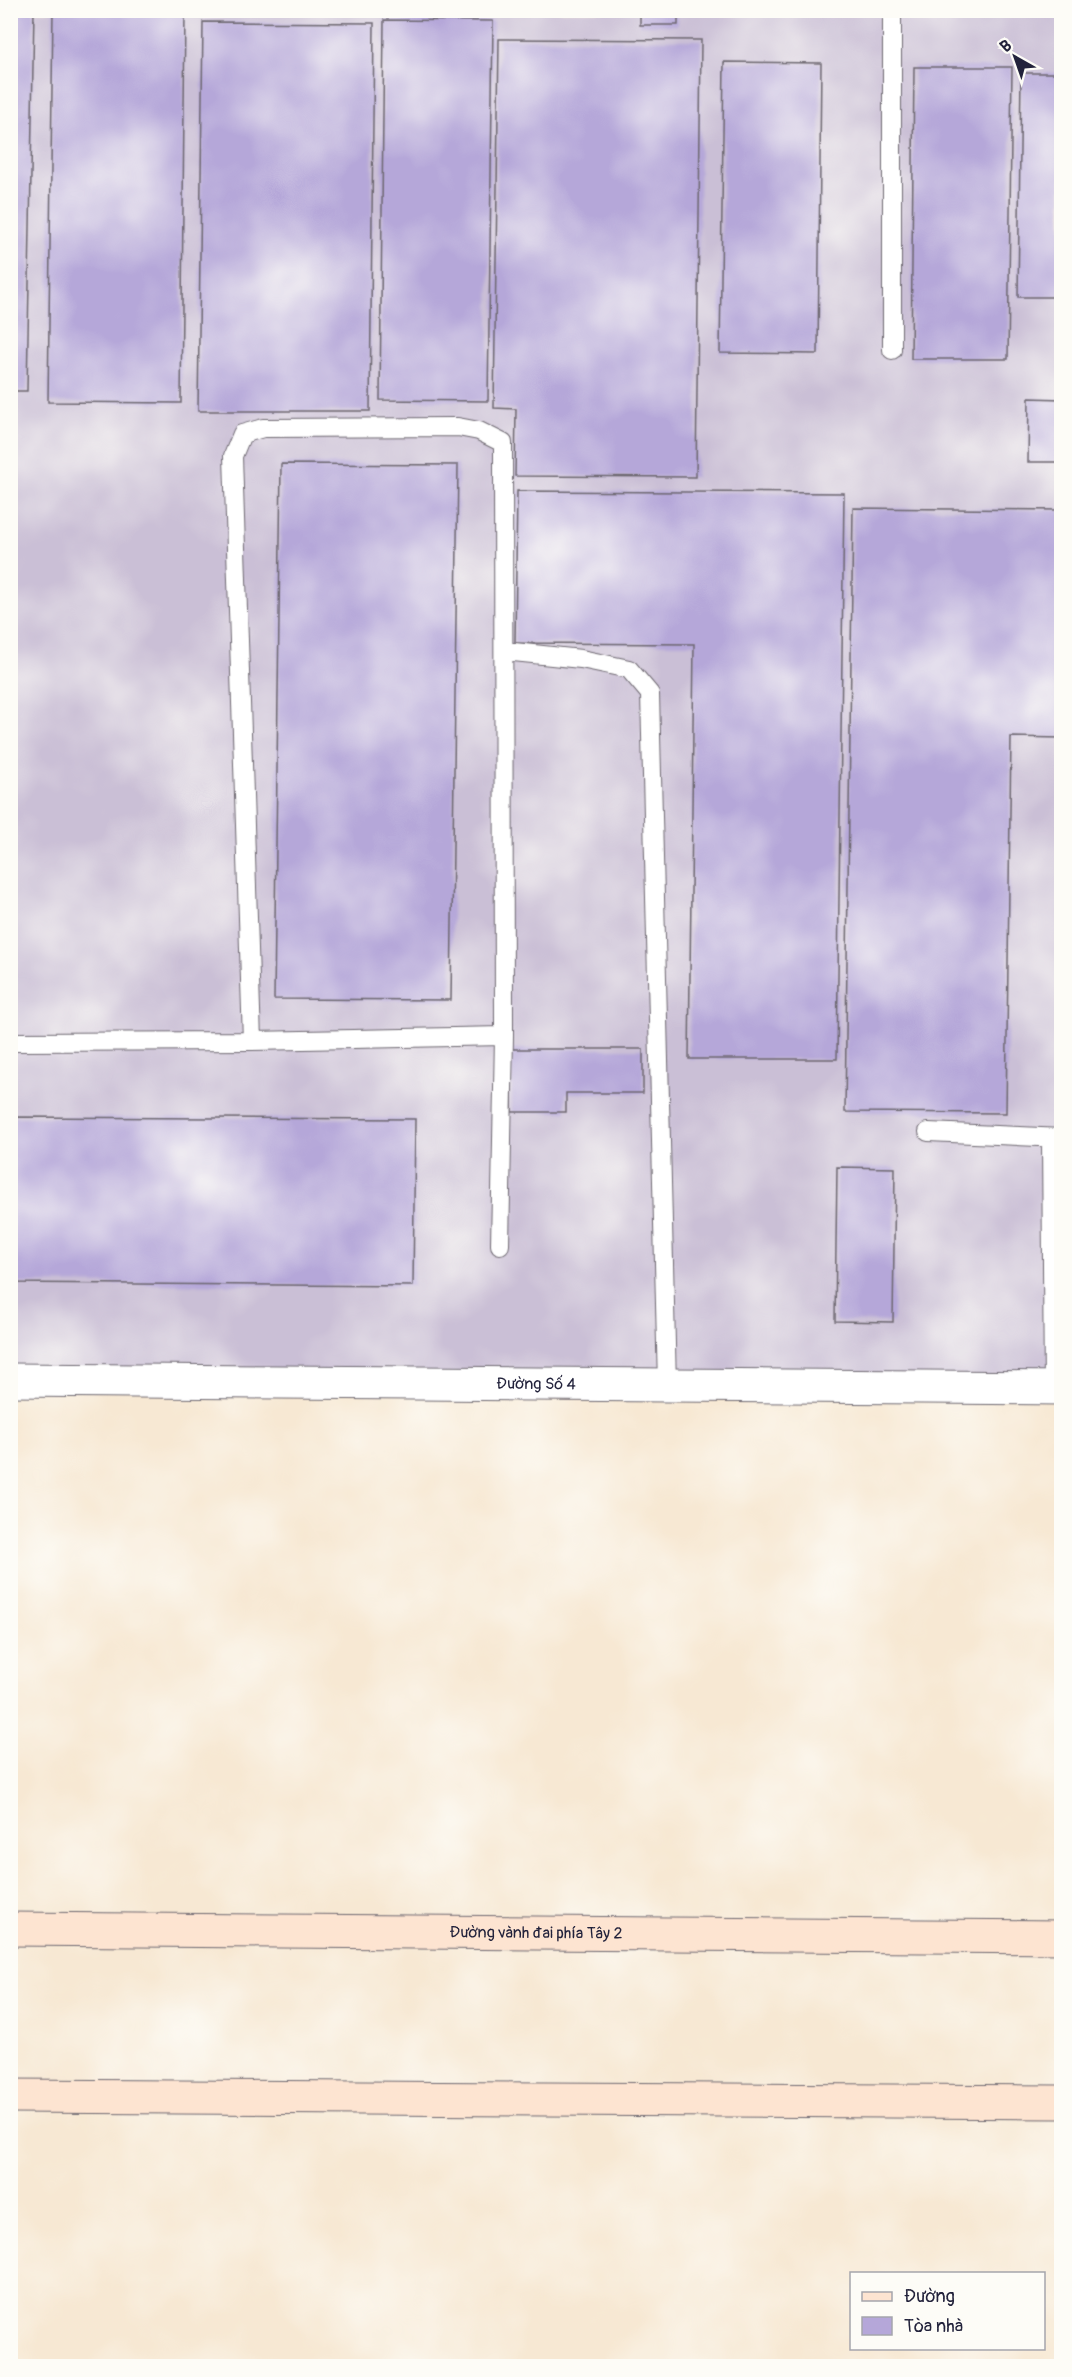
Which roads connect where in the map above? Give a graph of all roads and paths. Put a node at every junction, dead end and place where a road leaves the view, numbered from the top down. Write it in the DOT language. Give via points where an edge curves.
graph roads {
  1 [pos="892,10"];
  2 [pos="892,350"];
  3 [pos="504,651"];
  4 [pos="504,1036"];
  5 [pos="252,1041"];
  6 [pos="10,1042"];
  7 [pos="928,1132"];
  8 [pos="1057,1138"];
  9 [pos="500,1245"];
  10 [pos="10,1380"];
  11 [pos="667,1385"];
  12 [pos="1057,1389"];
  13 [pos="10,1929"];
  14 [pos="1062,1937"];
  15 [pos="10,2096"];
  16 [pos="1062,2102"];
  1 -- 2 [label="lane"];
  3 -- 4 [label="lane"];
  3 -- 5 [label="lane" via="503,443 479,431 458,427 263,428 242,434 233,456"];
  3 -- 11 [label="lane" via="630,669 650,694"];
  4 -- 5 [label="lane"];
  4 -- 9 [label="lane"];
  5 -- 6 [label="lane"];
  7 -- 8 [label="lane"];
  8 -- 12 [label="lane"];
  10 -- 11 [label="street, Đường Số 4"];
  11 -- 12 [label="street, Đường Số 4"];
  13 -- 14 [label="main road, Đường vành đai phía Tây 2"];
  15 -- 16 [label="main road"];
}
